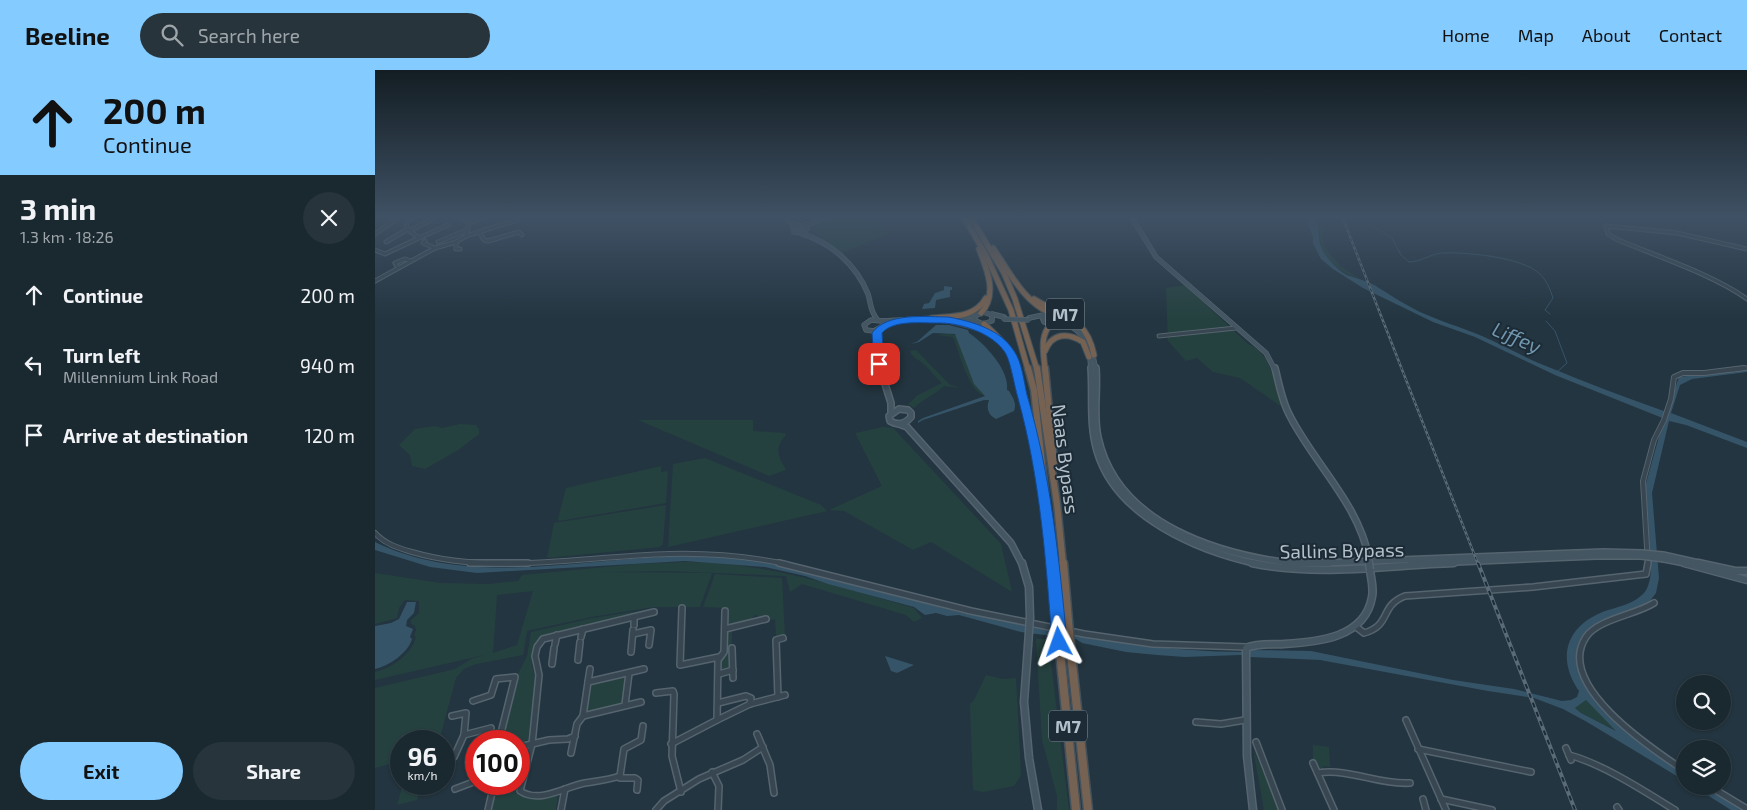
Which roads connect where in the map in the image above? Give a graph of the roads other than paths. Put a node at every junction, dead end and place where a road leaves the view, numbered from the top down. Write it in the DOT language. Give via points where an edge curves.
graph roads {
  1 [pos="376,251"];
  2 [pos="392,251"];
  3 [pos="430,251"];
  4 [pos="834,251"];
  5 [pos="979,251"];
  6 [pos="983,251"];
  7 [pos="991,251"];
  8 [pos="994,251"];
  9 [pos="1152,251"];
  10 [pos="1641,251"];
  11 [pos="422,255"];
  12 [pos="426,259"];
  13 [pos="411,261"];
  14 [pos="396,268"];
  15 [pos="400,273"];
  16 [pos="375,281"];
  17 [pos="989,285"];
  18 [pos="1020,287"];
  19 [pos="1747,299"];
  20 [pos="872,313"];
  21 [pos="981,313"];
  22 [pos="1050,313"];
  23 [pos="991,314"];
  24 [pos="1043,315"];
  25 [pos="1059,316"];
  26 [pos="932,318"];
  27 [pos="975,318"];
  28 [pos="1003,318"];
  29 [pos="1029,319"];
  30 [pos="949,320"];
  31 [pos="992,321"];
  32 [pos="1042,321"];
  33 [pos="866,322"];
  34 [pos="880,324"];
  35 [pos="984,324"];
  36 [pos="1053,324"];
  37 [pos="1236,328"];
  38 [pos="871,331"];
  39 [pos="876,336"];
  40 [pos="1159,336"];
  41 [pos="1007,348"];
  42 [pos="1044,356"];
  43 [pos="1091,356"];
  44 [pos="1747,368"];
  45 [pos="892,405"];
  46 [pos="899,409"];
  47 [pos="891,412"];
  48 [pos="907,424"];
  49 [pos="375,533"];
  50 [pos="1055,543"];
  51 [pos="1663,557"];
  52 [pos="1747,573"];
  53 [pos="1747,580"];
  54 [pos="1654,603"];
  55 [pos="682,608"];
  56 [pos="725,611"];
  57 [pos="654,612"];
  58 [pos="634,617"];
  59 [pos="767,619"];
  60 [pos="1355,626"];
  61 [pos="583,629"];
  62 [pos="725,629"];
  63 [pos="633,630"];
  64 [pos="557,635"];
  65 [pos="783,638"];
  66 [pos="649,645"];
  67 [pos="732,648"];
  68 [pos="1246,651"];
  69 [pos="631,652"];
  70 [pos="719,657"];
  71 [pos="578,660"];
  72 [pos="552,664"];
  73 [pos="591,668"];
  74 [pos="644,669"];
  75 [pos="733,670"];
  76 [pos="629,673"];
  77 [pos="719,674"];
  78 [pos="733,678"];
  79 [pos="589,682"];
  80 [pos="655,693"];
  81 [pos="785,695"];
  82 [pos="778,697"];
  83 [pos="473,700"];
  84 [pos="641,702"];
  85 [pos="717,703"];
  86 [pos="750,704"];
  87 [pos="625,705"];
  88 [pos="452,716"];
  89 [pos="583,716"];
  90 [pos="717,720"];
  91 [pos="1245,720"];
  92 [pos="1406,720"];
  93 [pos="1196,722"];
  94 [pos="643,726"];
  95 [pos="497,727"];
  96 [pos="497,730"];
  97 [pos="757,734"];
  98 [pos="464,735"];
  99 [pos="575,736"];
  100 [pos="1256,742"];
  101 [pos="532,744"];
  102 [pos="671,744"];
  103 [pos="763,747"];
  104 [pos="1567,748"];
  105 [pos="1418,749"];
  106 [pos="571,753"];
  107 [pos="455,755"];
  108 [pos="1313,763"];
  109 [pos="1676,765"];
  110 [pos="712,772"];
  111 [pos="1531,772"];
  112 [pos="1317,773"];
  113 [pos="620,776"];
  114 [pos="1410,784"];
  115 [pos="465,785"];
  116 [pos="455,789"];
  117 [pos="565,789"];
  118 [pos="637,790"];
  119 [pos="681,792"];
  120 [pos="774,793"];
  121 [pos="491,795"];
  122 [pos="1723,795"];
  123 [pos="1423,799"];
  124 [pos="1441,799"];
  125 [pos="488,810"];
  126 [pos="561,810"];
  127 [pos="656,810"];
  128 [pos="718,810"];
  129 [pos="1038,810"];
  130 [pos="1076,810"];
  131 [pos="1088,810"];
  132 [pos="1253,810"];
  133 [pos="1282,810"];
  134 [pos="1334,810"];
  135 [pos="1426,810"];
  136 [pos="1446,810"];
  137 [pos="1492,810"];
  138 [pos="1675,810"];
  139 [pos="1747,810"];
  1 -- 2 [label="street" via="385,254"];
  3 -- 11 [label="street"];
  4 -- 20 [label="main road" via="854,270 868,295"];
  5 -- 17 [label="highway, M7"];
  6 -- 50 [label="highway, Naas Bypass / M7" via="1011,310 1034,390"];
  7 -- 50 [label="highway, Naas Bypass / M7" via="1015,298 1039,376 1057,504"];
  8 -- 18 [label="highway, M7"];
  9 -- 37 [label="main road"];
  10 -- 19 [label="street"];
  11 -- 12 [label="street"];
  11 -- 13 [label="street"];
  13 -- 14 [label="street"];
  13 -- 14 [label="street" via="403,259 395,263"];
  14 -- 15 [label="street"];
  14 -- 16 [label="street"];
  17 -- 21 [label="highway, M7" via="988,303"];
  17 -- 26 [label="highway" via="984,303 974,312"];
  18 -- 22 [label="highway, M7" via="1041,310"];
  18 -- 43 [label="highway, M7" via="1042,304 1082,326 1091,339"];
  20 -- 33 [label="main road"];
  20 -- 34 [label="main road"];
  21 -- 23 [label="main road"];
  21 -- 27 [label="main road"];
  22 -- 24 [label="main road"];
  22 -- 25 [label="main road, Sallins Bypass"];
  23 -- 28 [label="main road"];
  23 -- 31 [label="main road"];
  24 -- 29 [label="main road"];
  24 -- 32 [label="main road"];
  25 -- 36 [label="main road"];
  25 -- 43 [label="main road, Sallins Bypass" via="1083,334"];
  26 -- 27 [label="main road"];
  26 -- 34 [label="main road"];
  27 -- 30 [label="main road"];
  27 -- 35 [label="main road"];
  28 -- 29 [label="main road, bridge"];
  28 -- 31 [label="main road"];
  29 -- 32 [label="main road, Sallins Bypass"];
  30 -- 34 [label="main road"];
  30 -- 41 [label="highway, M7" via="985,329"];
  31 -- 35 [label="main road"];
  32 -- 36 [label="main road, Sallins Bypass"];
  33 -- 34 [label="main road"];
  33 -- 38 [label="main road" via="865,328"];
  34 -- 38 [label="main road"];
  34 -- 39 [label="main road"];
  35 -- 41 [label="highway, M7"];
  36 -- 42 [label="highway, M7" via="1043,336"];
  36 -- 43 [label="main road, Sallins Bypass" via="1066,324 1082,335"];
  37 -- 40 [label="street"];
  37 -- 60 [label="main road, bridge" via="1261,347 1270,359 1289,415 1358,522 1366,544 1373,589 1370,605 1361,622"];
  38 -- 39 [label="main road"];
  39 -- 45 [label="main road" via="885,390"];
  41 -- 50 [label="highway, M7" via="1015,365 1033,433"];
  42 -- 43 [label="highway, M7" via="1050,340 1065,335 1083,342"];
  42 -- 50 [label="highway, M7" via="1055,471"];
  43 -- 51 [label="main road, Sallins Bypass, bridge" via="1092,430 1104,467 1125,497 1151,520 1210,552 1262,565 1303,569 1641,554"];
  44 -- 60 [label="street" via="1680,373 1673,381 1669,404 1654,440 1643,481 1646,574 1533,587 1405,596 1393,600 1383,625 1364,633"];
  45 -- 46 [label="main road"];
  45 -- 47 [label="main road"];
  46 -- 47 [label="main road"];
  46 -- 48 [label="main road" via="911,413"];
  47 -- 48 [label="main road" via="890,421"];
  48 -- 129 [label="main road, bridge" via="1011,543 1029,580 1031,604 1024,702"];
  49 -- 68 [label="street" via="389,544 434,559 477,564 681,554 768,559 917,598 1087,634 1141,643"];
  50 -- 130 [label="highway, Naas Bypass / M7, bridge" via="1059,642"];
  50 -- 131 [label="highway, Naas Bypass / M7, bridge" via="1068,621"];
  51 -- 52 [label="main road, Sallins Bypass"];
  51 -- 53 [label="main road, Sallins Bypass"];
  54 -- 109 [label="street" via="1593,630 1582,643 1579,665 1588,685 1609,710 1648,746"];
  55 -- 70 [label="street" via="681,665"];
  56 -- 62 [label="street"];
  57 -- 58 [label="street"];
  58 -- 61 [label="street"];
  58 -- 63 [label="street"];
  59 -- 62 [label="street"];
  60 -- 68 [label="main road" via="1337,636 1311,642"];
  61 -- 64 [label="street"];
  61 -- 71 [label="street"];
  62 -- 70 [label="street" via="724,652"];
  63 -- 66 [label="street" via="651,630"];
  63 -- 69 [label="street"];
  64 -- 72 [label="street"];
  64 -- 101 [label="street" via="539,641 535,656 534,666 539,676"];
  65 -- 82 [label="street" via="776,640"];
  67 -- 75 [label="street"];
  68 -- 91 [label="main road"];
  70 -- 77 [label="street"];
  73 -- 79 [label="street"];
  74 -- 76 [label="street"];
  75 -- 77 [label="street"];
  75 -- 78 [label="street"];
  76 -- 79 [label="street"];
  76 -- 87 [label="street"];
  77 -- 85 [label="street"];
  79 -- 89 [label="street"];
  80 -- 102 [label="street" via="669,690 674,694"];
  81 -- 82 [label="street"];
  82 -- 86 [label="street"];
  83 -- 95 [label="street" via="491,695 496,679 515,677 510,702"];
  84 -- 87 [label="street"];
  85 -- 86 [label="street" via="750,696"];
  85 -- 90 [label="street"];
  86 -- 90 [label="street"];
  87 -- 89 [label="street"];
  88 -- 98 [label="street" via="465,713"];
  89 -- 99 [label="street" via="577,724"];
  90 -- 102 [label="street"];
  91 -- 93 [label="street" via="1221,724"];
  91 -- 132 [label="main road"];
  92 -- 105 [label="street"];
  94 -- 113 [label="street" via="641,740 625,749"];
  95 -- 96 [label="street"];
  95 -- 98 [label="street"];
  97 -- 103 [label="street"];
  98 -- 107 [label="street"];
  99 -- 101 [label="street"];
  99 -- 106 [label="street"];
  100 -- 133 [label="street"];
  101 -- 117 [label="street" via="520,791 529,796"];
  102 -- 119 [label="street" via="673,770"];
  103 -- 110 [label="street" via="743,760"];
  103 -- 120 [label="street" via="770,765"];
  104 -- 138 [label="street" via="1570,758 1581,758"];
  105 -- 111 [label="street"];
  105 -- 124 [label="street"];
  108 -- 112 [label="street"];
  110 -- 119 [label="street"];
  110 -- 128 [label="street" via="719,786"];
  112 -- 114 [label="street"];
  112 -- 134 [label="street"];
  113 -- 117 [label="street"];
  113 -- 118 [label="street" via="638,780"];
  115 -- 116 [label="street"];
  117 -- 126 [label="street"];
  119 -- 127 [label="street"];
  121 -- 125 [label="street"];
  122 -- 139 [label="street"];
  123 -- 135 [label="street"];
  124 -- 136 [label="street"];
  124 -- 137 [label="street"];
}
